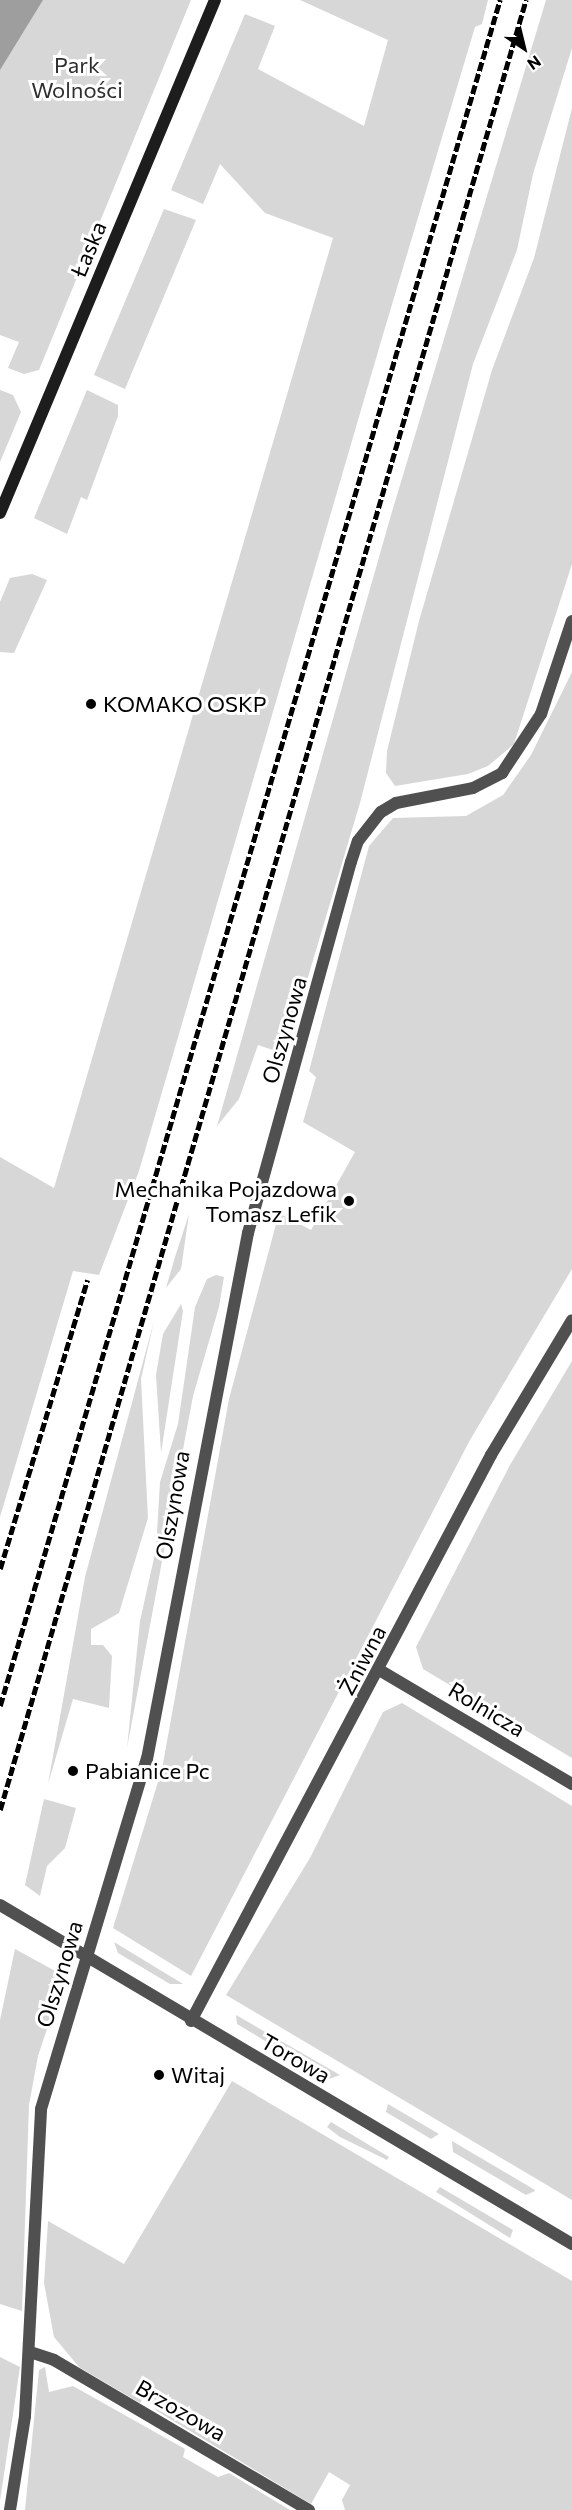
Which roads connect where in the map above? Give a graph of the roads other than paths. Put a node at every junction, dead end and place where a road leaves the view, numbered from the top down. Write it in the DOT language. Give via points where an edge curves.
graph roads {
  1 [pos="215,0"];
  2 [pos="0,513"];
  3 [pos="572,621"];
  4 [pos="572,1320"];
  5 [pos="381,1671"];
  6 [pos="572,1784"];
  7 [pos="0,1905"];
  8 [pos="86,1957"];
  9 [pos="191,2021"];
  10 [pos="572,2244"];
  11 [pos="30,2352"];
  12 [pos="10,2510"];
  13 [pos="309,2510"];
  1 -- 2 [label="main road, Łaska"];
  3 -- 8 [label="street, Olszynowa" via="541,714 502,773 445,796 396,803 370,822 358,841 248,1233 147,1759"];
  4 -- 5 [label="street, Żniwna" via="491,1455"];
  5 -- 6 [label="street, Rolnicza"];
  5 -- 9 [label="street, Żniwna"];
  7 -- 8 [label="street, Torowa"];
  8 -- 9 [label="street, Torowa"];
  8 -- 11 [label="street, Olszynowa" via="41,2109"];
  9 -- 10 [label="street, Torowa"];
  11 -- 12 [label="street, Olszynowa"];
  11 -- 13 [label="street, Brzozowa" via="54,2360"];
}
